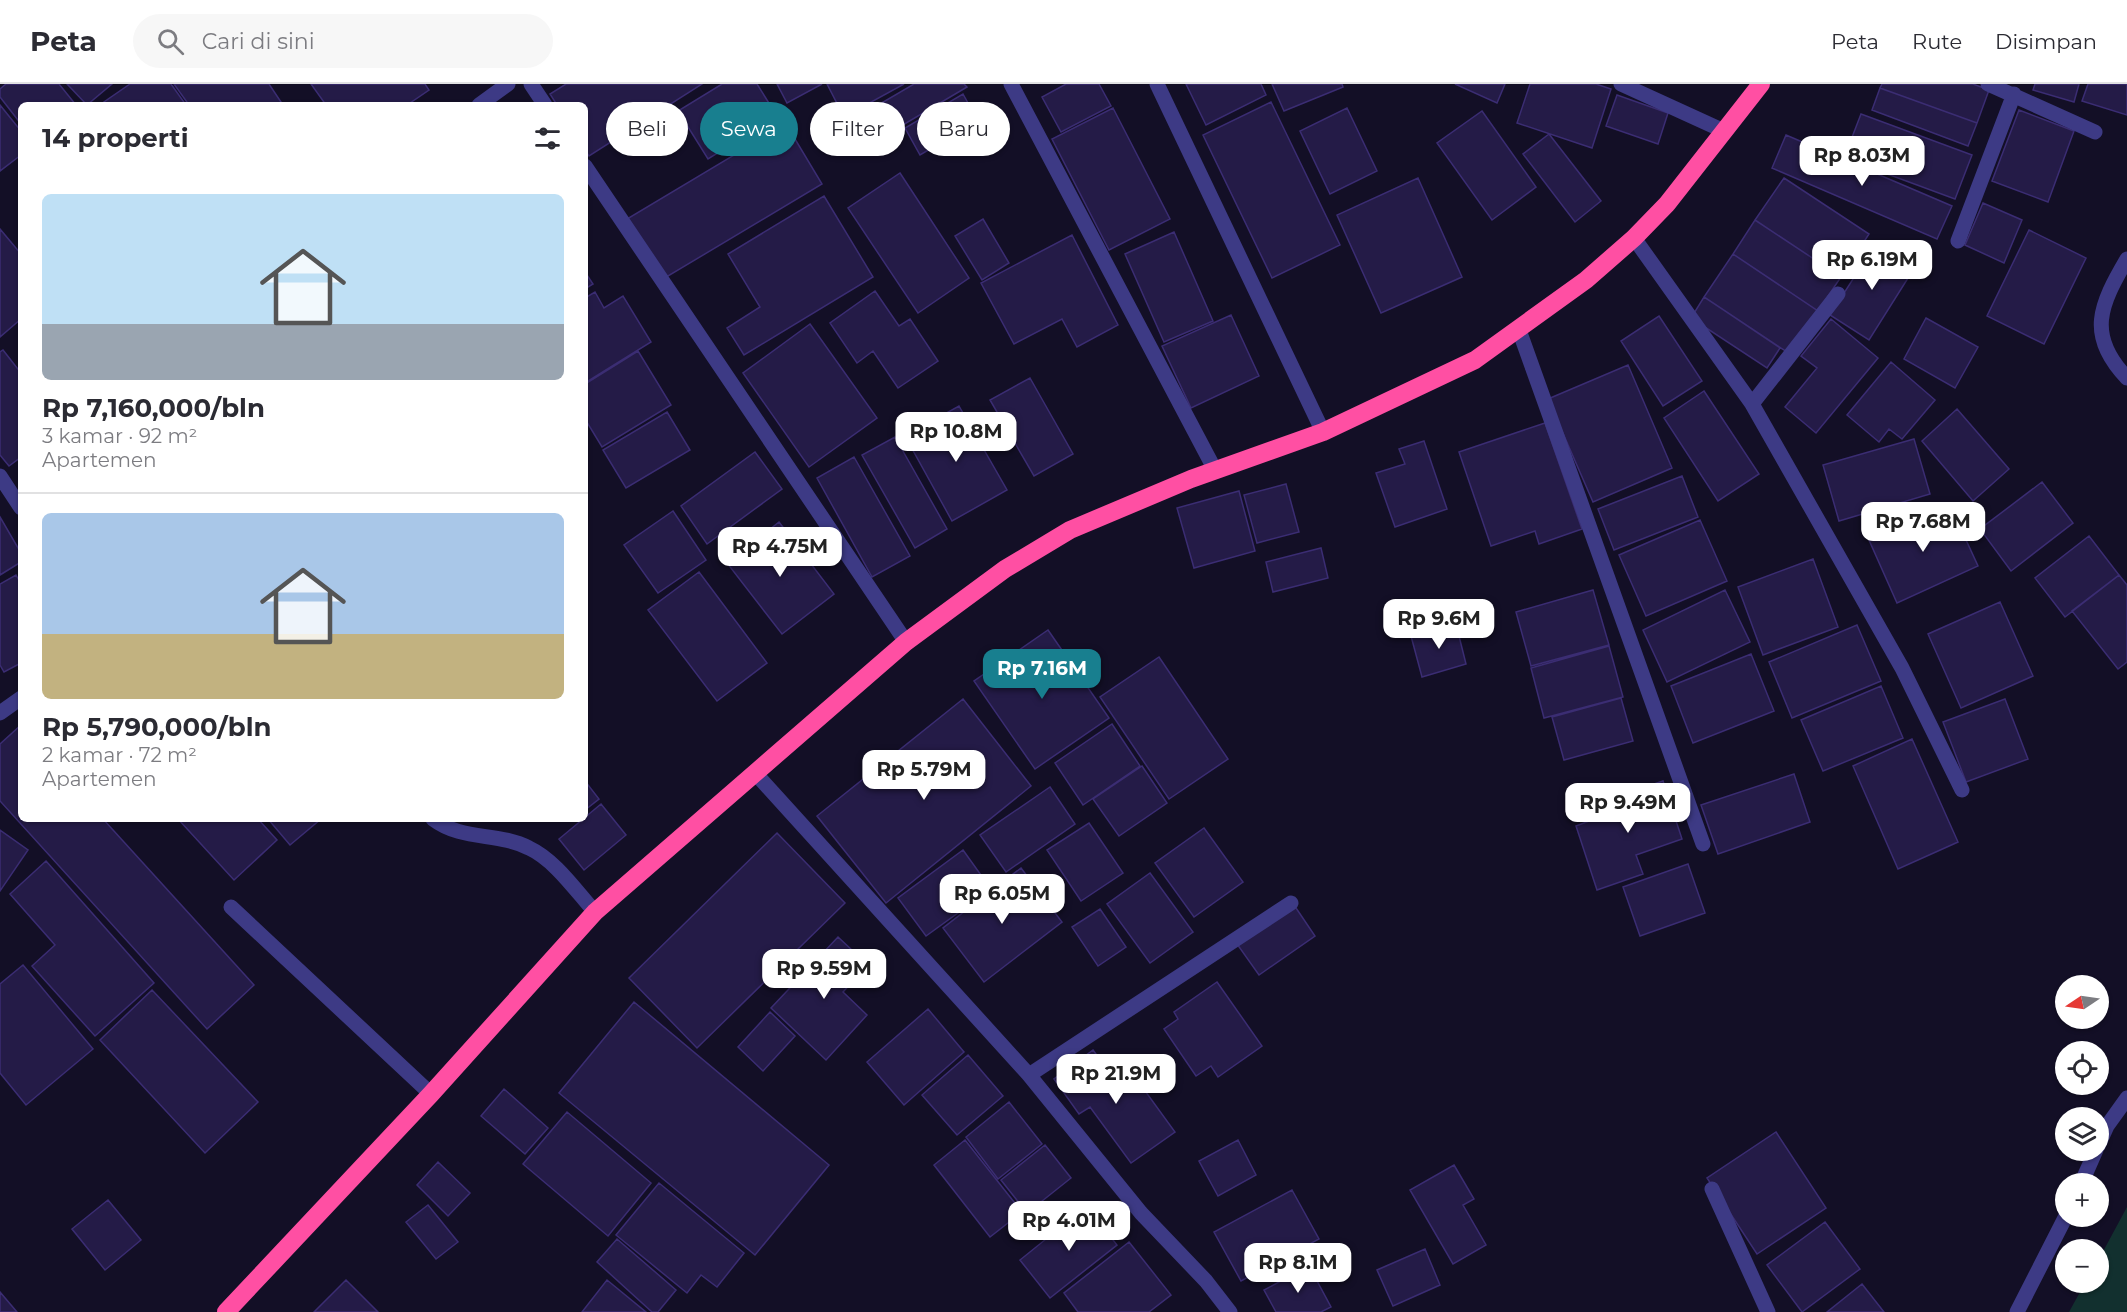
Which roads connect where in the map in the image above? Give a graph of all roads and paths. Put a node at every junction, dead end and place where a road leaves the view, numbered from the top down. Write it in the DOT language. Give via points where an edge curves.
graph roads {
  1 [pos="508,84"];
  2 [pos="531,84"];
  3 [pos="1011,84"];
  4 [pos="1157,84"];
  5 [pos="1621,84"];
  6 [pos="1761,84"];
  7 [pos="1988,84"];
  8 [pos="2014,94"];
  9 [pos="483,102"];
  10 [pos="543,102"];
  11 [pos="1725,130"];
  12 [pos="2095,132"];
  13 [pos="588,170"];
  14 [pos="1634,238"];
  15 [pos="1958,241"];
  16 [pos="2127,259"];
  17 [pos="1838,294"];
  18 [pos="1519,330"];
  19 [pos="2127,378"];
  20 [pos="1752,404"];
  21 [pos="1323,432"];
  22 [pos="1215,470"];
  23 [pos="0,476"];
  24 [pos="18,503"];
  25 [pos="906,642"];
  26 [pos="18,700"];
  27 [pos="0,713"];
  28 [pos="756,774"];
  29 [pos="1962,790"];
  30 [pos="437,822"];
  31 [pos="1703,844"];
  32 [pos="1290,903"];
  33 [pos="231,907"];
  34 [pos="595,912"];
  35 [pos="1029,1075"];
  36 [pos="431,1094"];
  37 [pos="2127,1098"];
  38 [pos="2109,1123"];
  39 [pos="1713,1189"];
  40 [pos="2060,1227"];
  41 [pos="226,1312"];
  42 [pos="1230,1312"];
  43 [pos="1768,1312"];
  44 [pos="2017,1312"];
  1 -- 9 [label="street"];
  2 -- 10 [label="street"];
  3 -- 22 [label="street"];
  4 -- 21 [label="street"];
  5 -- 11 [label="street"];
  6 -- 11 [label="highway"];
  7 -- 8 [label="street"];
  8 -- 12 [label="street"];
  8 -- 15 [label="street"];
  11 -- 14 [label="highway" via="1667,204"];
  13 -- 25 [label="street"];
  14 -- 18 [label="highway" via="1587,280"];
  14 -- 20 [label="street"];
  16 -- 19 [label="street" via="2100,314 2105,350"];
  17 -- 20 [label="street"];
  18 -- 21 [label="highway" via="1475,360"];
  18 -- 31 [label="street"];
  20 -- 29 [label="street" via="1902,668"];
  21 -- 22 [label="highway"];
  22 -- 25 [label="highway" via="1070,530 1005,569"];
  23 -- 24 [label="street"];
  25 -- 28 [label="highway"];
  26 -- 27 [label="street"];
  28 -- 34 [label="highway"];
  28 -- 35 [label="street"];
  30 -- 34 [label="street" via="466,835 528,847 545,859"];
  32 -- 35 [label="street"];
  33 -- 36 [label="street"];
  34 -- 36 [label="highway"];
  35 -- 42 [label="street" via="1141,1213"];
  36 -- 41 [label="highway"];
  37 -- 38 [label="street"];
  39 -- 43 [label="street"];
  40 -- 44 [label="street"];
}
